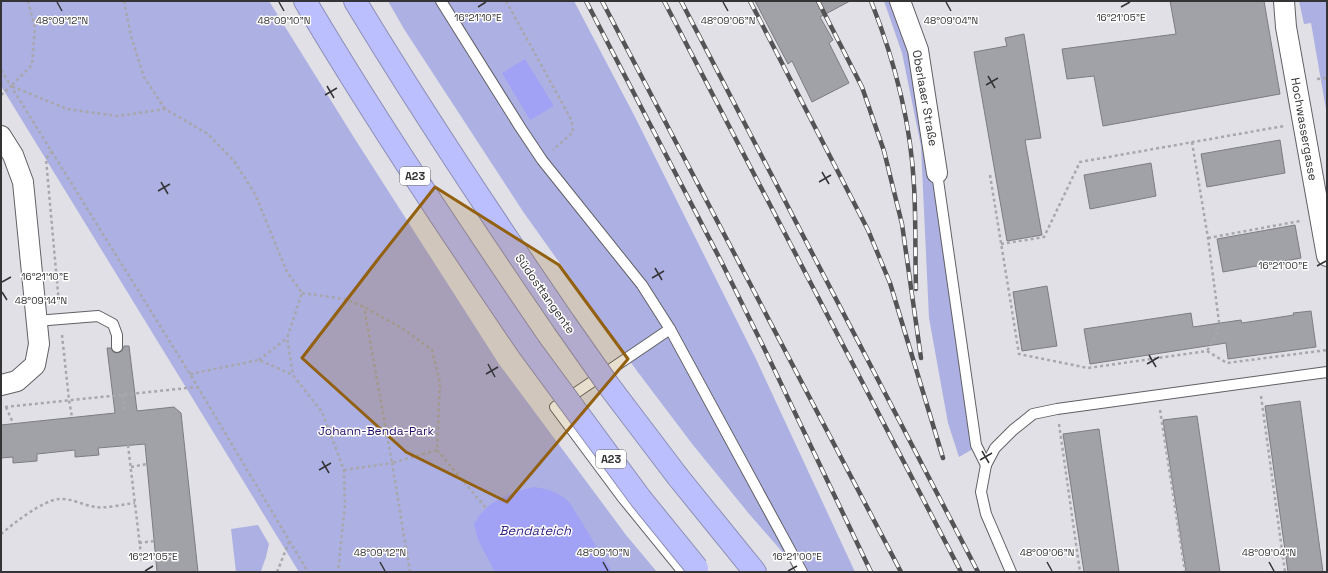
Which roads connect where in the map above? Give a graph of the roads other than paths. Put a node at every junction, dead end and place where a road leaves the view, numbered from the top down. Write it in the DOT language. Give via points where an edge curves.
graph roads {
  1 [pos="305,1"];
  2 [pos="355,1"];
  3 [pos="441,1"];
  4 [pos="900,1"];
  5 [pos="1284,1"];
  6 [pos="1,136"];
  7 [pos="937,173"];
  8 [pos="1327,256"];
  9 [pos="36,321"];
  10 [pos="670,329"];
  11 [pos="117,347"];
  12 [pos="1327,372"];
  13 [pos="1,385"];
  14 [pos="986,465"];
  15 [pos="683,572"];
  16 [pos="700,572"];
  17 [pos="755,572"];
  18 [pos="802,572"];
  19 [pos="1011,572"];
  1 -- 16 [label="highway, A23, bridge" via="397,149 529,347 641,499"];
  2 -- 17 [label="highway, Südosttangente, bridge" via="427,118 564,322 673,471"];
  3 -- 10 [label="lane" via="542,160 642,285"];
  4 -- 7 [label="street, Oberlaaer Straße" via="918,50"];
  5 -- 8 [label="street, Hochwassergasse" via="1286,27"];
  6 -- 9 [label="street" via="13,155 23,182"];
  7 -- 14 [label="lane" via="976,445"];
  9 -- 11 [label="lane" via="98,316 113,324 117,335"];
  9 -- 13 [label="street" via="39,344 35,365 17,381"];
  10 -- 15 [label="lane" via="555,407 622,497"];
  10 -- 18 [label="lane"];
  12 -- 14 [label="lane" via="1033,414 995,448"];
  14 -- 19 [label="lane" via="982,492 986,514"];
}
